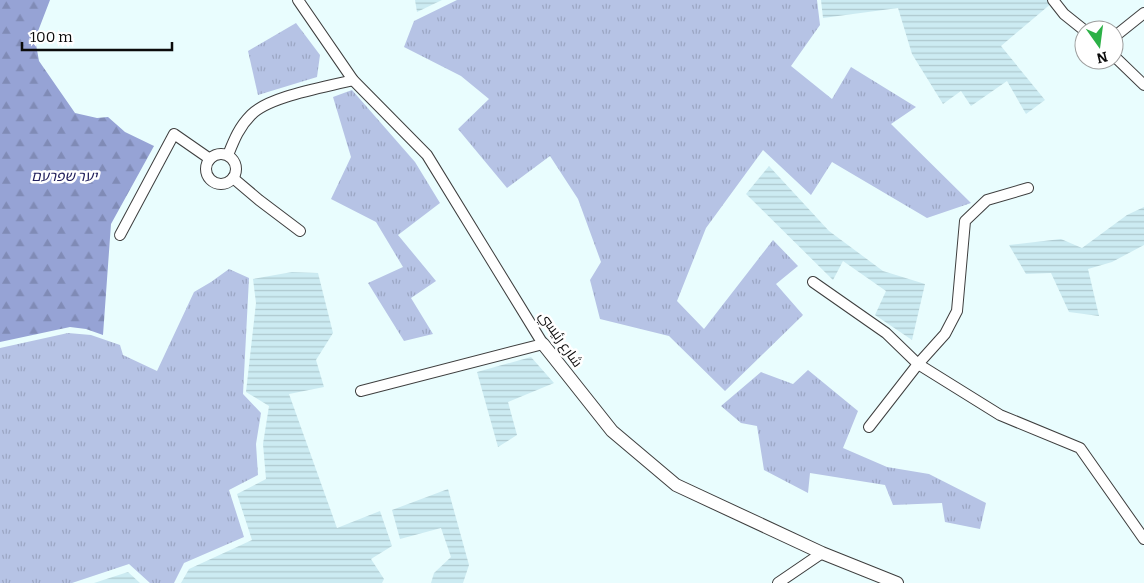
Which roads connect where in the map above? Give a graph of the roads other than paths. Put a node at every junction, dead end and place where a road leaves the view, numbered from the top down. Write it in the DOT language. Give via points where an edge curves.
graph roads {
  1 [pos="298,0"];
  2 [pos="1053,0"];
  3 [pos="1144,14"];
  4 [pos="1074,22"];
  5 [pos="1124,29"];
  6 [pos="1124,66"];
  7 [pos="354,80"];
  8 [pos="1144,85"];
  9 [pos="228,155"];
  10 [pos="210,159"];
  11 [pos="233,178"];
  12 [pos="1028,188"];
  13 [pos="300,231"];
  14 [pos="120,235"];
  15 [pos="813,282"];
  16 [pos="543,344"];
  17 [pos="918,364"];
  18 [pos="361,391"];
  19 [pos="869,427"];
  20 [pos="1144,539"];
  21 [pos="822,554"];
  22 [pos="778,583"];
  23 [pos="898,583"];
  1 -- 7 [label="street, شارع رئيسي"];
  2 -- 4 [label="street"];
  3 -- 5 [label="street"];
  6 -- 8 [label="street"];
  7 -- 9 [label="street" via="272,101 252,114 237,132"];
  7 -- 16 [label="street, شارع رئيسي" via="426,155"];
  9 -- 10 [label="street" via="218,154"];
  9 -- 11 [label="street" via="235,163"];
  10 -- 11 [label="street" via="206,168 212,181 221,184"];
  10 -- 14 [label="street" via="174,134"];
  11 -- 13 [label="street"];
  12 -- 17 [label="street" via="987,200 965,221 958,310 945,334"];
  15 -- 17 [label="street" via="886,333"];
  16 -- 18 [label="street"];
  16 -- 21 [label="street, شارع رئيسي" via="612,431 676,485"];
  17 -- 19 [label="street"];
  17 -- 20 [label="street" via="1000,415 1080,448"];
  21 -- 22 [label="street"];
  21 -- 23 [label="street, شارع رئيسي"];
}
